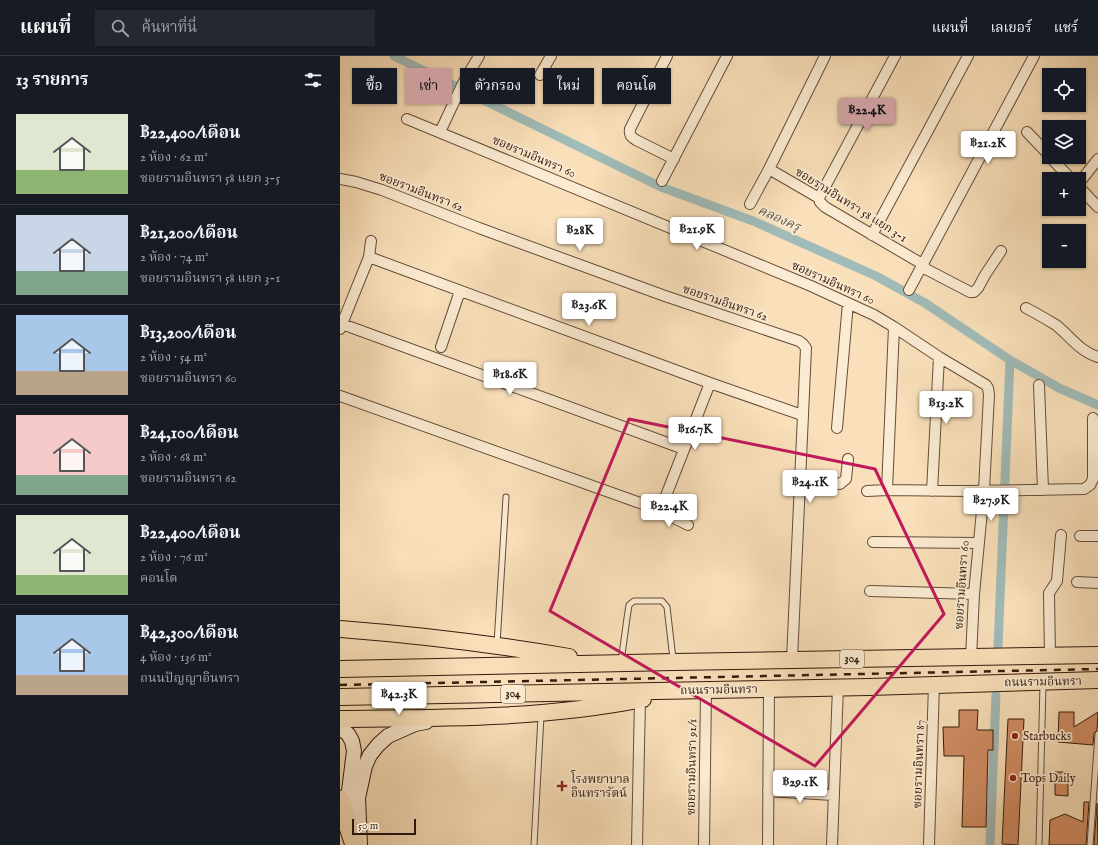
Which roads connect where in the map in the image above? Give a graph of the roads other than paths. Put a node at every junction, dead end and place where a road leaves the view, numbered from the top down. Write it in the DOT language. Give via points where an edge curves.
graph roads {
  1 [pos="551,56"];
  2 [pos="667,56"];
  3 [pos="727,56"];
  4 [pos="825,56"];
  5 [pos="895,56"];
  6 [pos="968,56"];
  7 [pos="1034,56"];
  8 [pos="474,58"];
  9 [pos="540,75"];
  10 [pos="407,119"];
  11 [pos="440,132"];
  12 [pos="1027,132"];
  13 [pos="1042,148"];
  14 [pos="1098,158"];
  15 [pos="674,159"];
  16 [pos="1057,164"];
  17 [pos="769,169"];
  18 [pos="1065,172"];
  19 [pos="1086,174"];
  20 [pos="340,179"];
  21 [pos="662,182"];
  22 [pos="1086,195"];
  23 [pos="819,198"];
  24 [pos="750,204"];
  25 [pos="1098,207"];
  26 [pos="872,235"];
  27 [pos="371,241"];
  28 [pos="1001,251"];
  29 [pos="368,258"];
  30 [pos="923,266"];
  31 [pos="909,290"];
  32 [pos="460,291"];
  33 [pos="848,303"];
  34 [pos="1026,308"];
  35 [pos="341,326"];
  36 [pos="894,327"];
  37 [pos="441,347"];
  38 [pos="939,357"];
  39 [pos="1098,358"];
  40 [pos="710,383"];
  41 [pos="1039,385"];
  42 [pos="340,396"];
  43 [pos="802,415"];
  44 [pos="1093,418"];
  45 [pos="837,428"];
  46 [pos="684,449"];
  47 [pos="848,459"];
  48 [pos="800,480"];
  49 [pos="887,490"];
  50 [pos="984,490"];
  51 [pos="1043,490"];
  52 [pos="866,491"];
  53 [pos="932,491"];
  54 [pos="506,497"];
  55 [pos="660,511"];
  56 [pos="688,525"];
  57 [pos="1060,535"];
  58 [pos="1080,536"];
  59 [pos="1098,536"];
  60 [pos="873,542"];
  61 [pos="978,543"];
  62 [pos="1077,582"];
  63 [pos="1098,583"];
  64 [pos="870,591"];
  65 [pos="974,594"];
  66 [pos="340,629"];
  67 [pos="497,646"];
  68 [pos="1098,655"];
  69 [pos="1050,657"];
  70 [pos="971,658"];
  71 [pos="792,660"];
  72 [pos="674,662"];
  73 [pos="614,663"];
  74 [pos="340,669"];
  75 [pos="1098,680"];
  76 [pos="1043,682"];
  77 [pos="934,684"];
  78 [pos="838,686"];
  79 [pos="769,688"];
  80 [pos="685,690"];
  81 [pos="706,690"];
  82 [pos="340,697"];
  83 [pos="640,700"];
  84 [pos="541,712"];
  85 [pos="451,718"];
  86 [pos="340,719"];
  87 [pos="340,728"];
  88 [pos="1098,734"];
  89 [pos="768,791"];
  90 [pos="833,795"];
  91 [pos="340,800"];
  92 [pos="358,815"];
  93 [pos="355,845"];
  94 [pos="359,845"];
  95 [pos="367,845"];
  96 [pos="534,845"];
  97 [pos="637,845"];
  98 [pos="704,845"];
  99 [pos="768,845"];
  100 [pos="832,845"];
  101 [pos="929,845"];
  102 [pos="1039,845"];
  103 [pos="1090,845"];
  1 -- 9 [label="street"];
  2 -- 15 [label="street" via="630,133 632,137"];
  3 -- 15 [label="street"];
  4 -- 17 [label="street"];
  5 -- 23 [label="street"];
  6 -- 26 [label="street"];
  7 -- 30 [label="street"];
  8 -- 11 [label="street"];
  10 -- 11 [label="street, ซอยรามอินทรา 60"];
  11 -- 33 [label="street, ซอยรามอินทรา 60"];
  12 -- 13 [label="street"];
  14 -- 19 [label="street"];
  15 -- 21 [label="street"];
  16 -- 18 [label="street"];
  17 -- 23 [label="street, ซอยรามอินทรา 58 แยก 3-1"];
  17 -- 24 [label="street"];
  20 -- 43 [label="street, ซอยรามอินทรา 62" via="376,188 664,296 799,341 806,348"];
  22 -- 25 [label="street"];
  23 -- 26 [label="street, ซอยรามอินทรา 58 แยก 3-1" via="825,207"];
  26 -- 30 [label="street, ซอยรามอินทรา 58 แยก 3-1"];
  27 -- 29 [label="street"];
  28 -- 30 [label="street, ซอยรามอินทรา 58 แยก 3-1" via="974,292"];
  29 -- 32 [label="street"];
  29 -- 35 [label="street"];
  30 -- 31 [label="street"];
  32 -- 37 [label="street"];
  32 -- 40 [label="street"];
  33 -- 36 [label="street, ซอยรามอินทรา 60"];
  33 -- 45 [label="street"];
  34 -- 39 [label="street" via="1056,326 1085,352"];
  35 -- 46 [label="street"];
  36 -- 38 [label="street, ซอยรามอินทรา 60"];
  36 -- 49 [label="street"];
  38 -- 50 [label="street, ซอยรามอินทรา 60" via="988,388"];
  38 -- 53 [label="street"];
  40 -- 43 [label="street"];
  40 -- 46 [label="street"];
  41 -- 51 [label="street"];
  42 -- 55 [label="street"];
  43 -- 48 [label="street, ซอยรามอินทรา 62"];
  44 -- 51 [label="street" via="1093,479 1090,485 1084,489"];
  46 -- 55 [label="street"];
  47 -- 48 [label="street" via="846,479 840,484"];
  48 -- 71 [label="street, ซอยรามอินทรา 62"];
  49 -- 52 [label="street"];
  49 -- 53 [label="street"];
  50 -- 51 [label="street"];
  50 -- 53 [label="street"];
  50 -- 61 [label="street, ซอยรามอินทรา 60"];
  54 -- 67 [label="lane"];
  55 -- 56 [label="street"];
  57 -- 69 [label="street" via="1057,581 1049,593"];
  58 -- 59 [label="street"];
  60 -- 61 [label="street"];
  61 -- 65 [label="street, ซอยรามอินทรา 60"];
  62 -- 63 [label="street"];
  64 -- 65 [label="street"];
  65 -- 70 [label="street, ซอยรามอินทรา 60"];
  66 -- 67 [label="main road" via="397,633"];
  67 -- 73 [label="main road"];
  68 -- 69 [label="main road, 304"];
  69 -- 70 [label="main road, 304"];
  70 -- 71 [label="main road, 304"];
  71 -- 72 [label="main road, 304"];
  72 -- 73 [label="main road, 304"];
  72 -- 73 [label="lane" via="666,605 662,601 634,601 629,605"];
  73 -- 74 [label="main road, 304"];
  75 -- 76 [label="main road, ถนนรามอินทรา / 304"];
  76 -- 77 [label="main road, ถนนรามอินทรา / 304"];
  76 -- 102 [label="lane"];
  77 -- 78 [label="main road, ถนนรามอินทรา / 304"];
  77 -- 101 [label="street, ซอยรามอินทรา 87"];
  78 -- 79 [label="main road, ถนนรามอินทรา / 304"];
  78 -- 90 [label="street"];
  79 -- 81 [label="main road, ถนนรามอินทรา / 304"];
  79 -- 89 [label="street"];
  80 -- 81 [label="main road, ถนนรามอินทรา / 304"];
  80 -- 82 [label="main road, ถนนรามอินทรา / 304"];
  80 -- 83 [label="main road"];
  81 -- 98 [label="street, ซอยรามอินทรา 91/1"];
  83 -- 84 [label="main road"];
  83 -- 97 [label="street"];
  84 -- 85 [label="main road"];
  84 -- 96 [label="lane"];
  85 -- 86 [label="main road"];
  85 -- 92 [label="main road" via="415,724 388,736 378,745 364,766 358,798"];
  87 -- 94 [label="main road" via="348,734 354,751 348,817"];
  88 -- 103 [label="lane"];
  89 -- 90 [label="street"];
  89 -- 99 [label="street"];
  90 -- 100 [label="street"];
  91 -- 93 [label="highway"];
  92 -- 94 [label="main road"];
  92 -- 95 [label="highway"];
}
